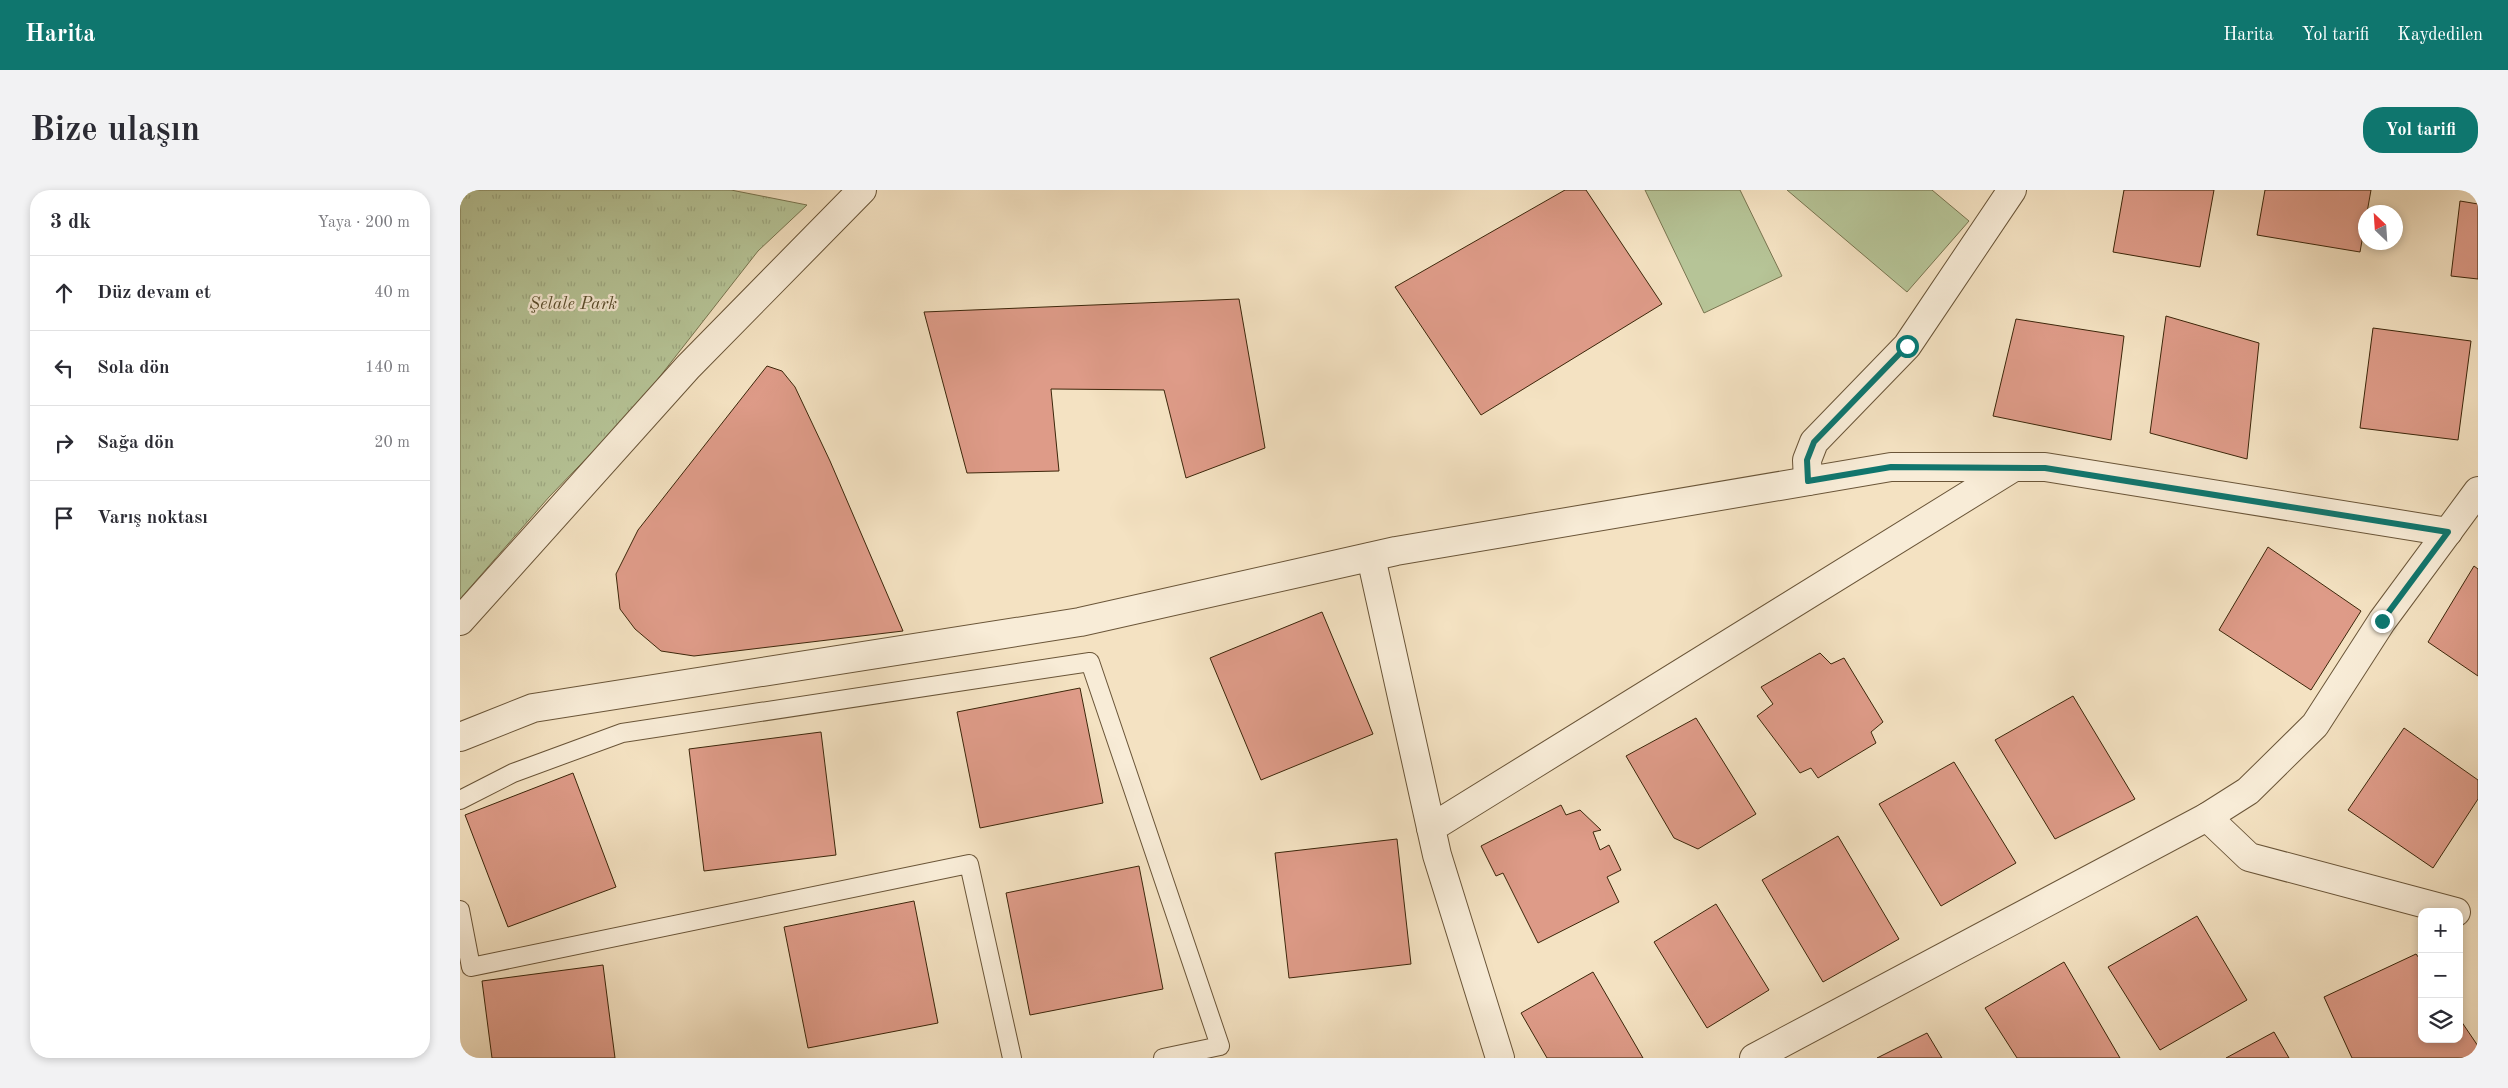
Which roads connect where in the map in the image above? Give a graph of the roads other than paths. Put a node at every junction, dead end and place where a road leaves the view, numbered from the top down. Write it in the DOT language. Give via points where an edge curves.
graph roads {
  1 [pos="862,190"];
  2 [pos="2012,190"];
  3 [pos="2014,467"];
  4 [pos="1808,481"];
  5 [pos="2478,491"];
  6 [pos="2448,532"];
  7 [pos="1371,557"];
  8 [pos="460,622"];
  9 [pos="460,737"];
  10 [pos="460,800"];
  11 [pos="2207,817"];
  12 [pos="1431,828"];
  13 [pos="2443,908"];
  14 [pos="460,910"];
  15 [pos="2463,914"];
  16 [pos="2478,918"];
  17 [pos="1012,1058"];
  18 [pos="1163,1058"];
  19 [pos="1500,1058"];
  20 [pos="1754,1058"];
  1 -- 8 [label="street" via="688,367"];
  2 -- 4 [label="street" via="1907,346 1814,442 1807,460"];
  3 -- 4 [label="street" via="1891,467"];
  3 -- 6 [label="street" via="2045,468"];
  3 -- 12 [label="street"];
  4 -- 7 [label="street"];
  5 -- 6 [label="street"];
  6 -- 11 [label="street" via="2382,621 2315,724 2248,791"];
  7 -- 9 [label="street" via="1080,622 533,708"];
  7 -- 12 [label="street"];
  10 -- 18 [label="lane" via="513,773 622,733 1090,662 1220,1046"];
  11 -- 13 [label="street" via="2249,857"];
  11 -- 20 [label="street"];
  12 -- 19 [label="street"];
  14 -- 17 [label="lane" via="471,967 969,864"];
  15 -- 16 [label="street"];
}
